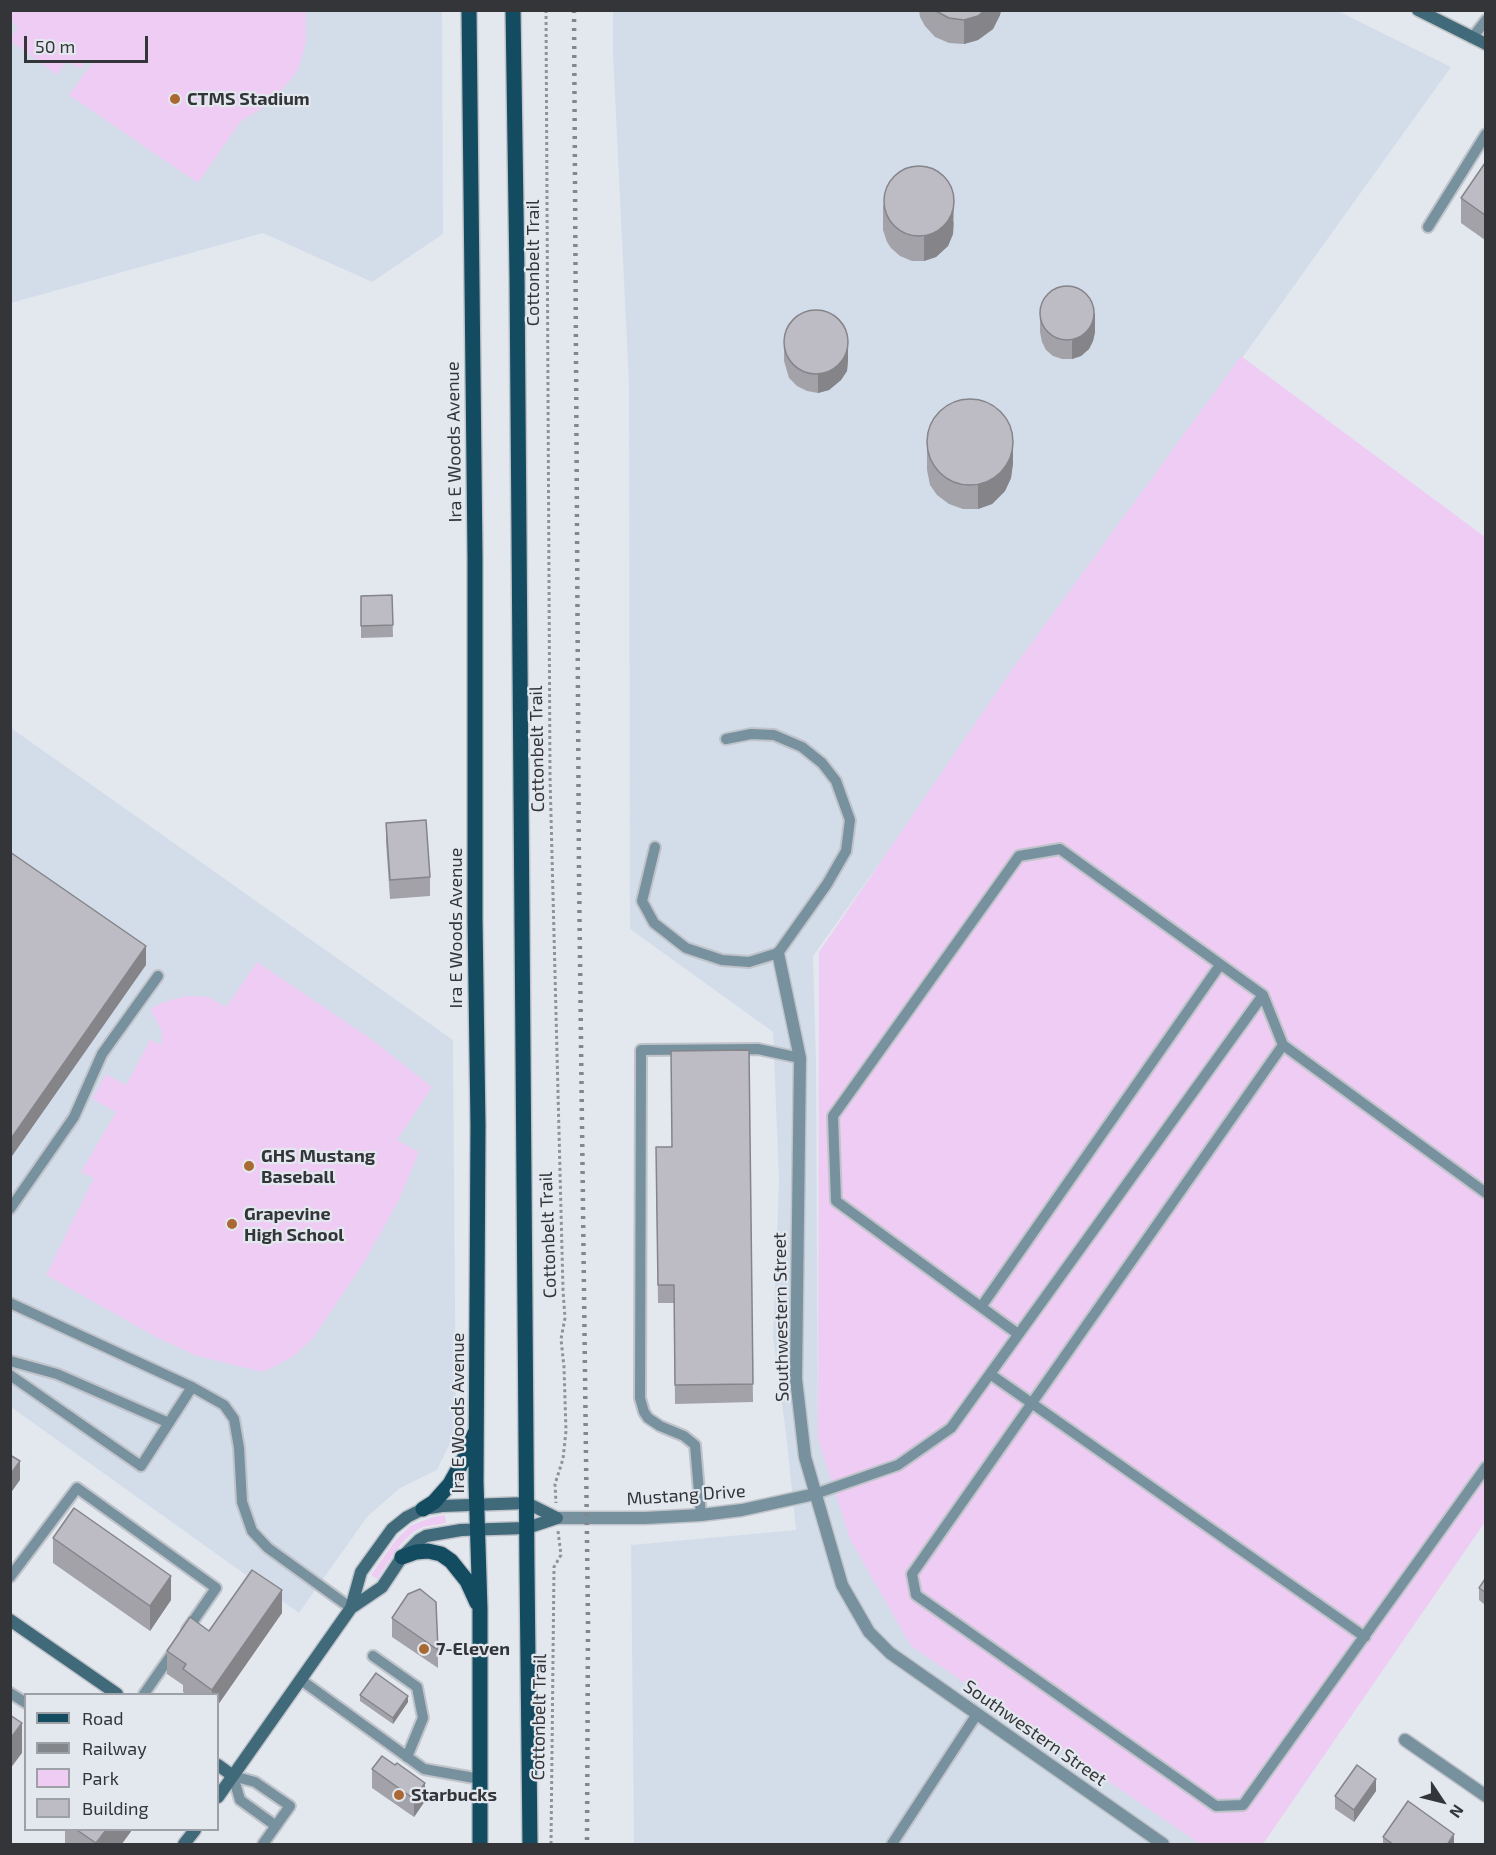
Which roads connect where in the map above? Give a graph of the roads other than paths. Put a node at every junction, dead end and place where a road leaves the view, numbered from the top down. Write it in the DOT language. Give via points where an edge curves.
graph roads {
  1 [pos="469,10"];
  2 [pos="513,10"];
  3 [pos="1418,10"];
  4 [pos="1485,20"];
  5 [pos="1472,38"];
  6 [pos="1485,44"];
  7 [pos="1485,134"];
  8 [pos="1428,227"];
  9 [pos="726,739"];
  10 [pos="655,846"];
  11 [pos="778,953"];
  12 [pos="1221,965"];
  13 [pos="158,976"];
  14 [pos="1263,995"];
  15 [pos="1283,1045"];
  16 [pos="800,1058"];
  17 [pos="1485,1193"];
  18 [pos="10,1209"];
  19 [pos="10,1303"];
  20 [pos="981,1307"];
  21 [pos="1018,1334"];
  22 [pos="10,1361"];
  23 [pos="990,1374"];
  24 [pos="10,1375"];
  25 [pos="192,1387"];
  26 [pos="1031,1403"];
  27 [pos="169,1423"];
  28 [pos="478,1424"];
  29 [pos="1485,1467"];
  30 [pos="815,1494"];
  31 [pos="527,1503"];
  32 [pos="477,1505"];
  33 [pos="423,1509"];
  34 [pos="702,1515"];
  35 [pos="557,1518"];
  36 [pos="478,1528"];
  37 [pos="527,1528"];
  38 [pos="402,1557"];
  39 [pos="10,1577"];
  40 [pos="351,1608"];
  41 [pos="480,1609"];
  42 [pos="10,1620"];
  43 [pos="1365,1637"];
  44 [pos="373,1656"];
  45 [pos="301,1680"];
  46 [pos="10,1693"];
  47 [pos="114,1693"];
  48 [pos="145,1693"];
  49 [pos="24,1702"];
  50 [pos="977,1714"];
  51 [pos="1405,1740"];
  52 [pos="407,1757"];
  53 [pos="219,1766"];
  54 [pos="233,1776"];
  55 [pos="480,1779"];
  56 [pos="219,1796"];
  57 [pos="1485,1796"];
  58 [pos="276,1826"];
  59 [pos="194,1831"];
  60 [pos="184,1845"];
  61 [pos="263,1845"];
  62 [pos="480,1845"];
  63 [pos="530,1845"];
  64 [pos="892,1845"];
  65 [pos="1163,1845"];
  1 -- 28 [label="main road, Ira E Woods Avenue"];
  2 -- 31 [label="main road"];
  3 -- 5 [label="main road"];
  4 -- 5 [label="lane"];
  5 -- 6 [label="main road"];
  7 -- 8 [label="lane"];
  9 -- 11 [label="lane" via="774,735 802,747 836,781 850,820 846,851"];
  10 -- 11 [label="lane" via="642,901 654,923 686,948 722,960 749,962"];
  11 -- 16 [label="street, Southwestern Street"];
  12 -- 14 [label="lane"];
  12 -- 20 [label="lane"];
  12 -- 20 [label="lane" via="1060,849 1018,856 834,1116 836,1202"];
  13 -- 18 [label="lane" via="102,1054 74,1117"];
  14 -- 15 [label="lane"];
  14 -- 21 [label="lane"];
  15 -- 17 [label="lane"];
  15 -- 26 [label="lane"];
  16 -- 30 [label="street, Southwestern Street" via="796,1378 805,1457"];
  16 -- 34 [label="lane" via="758,1048 641,1050 640,1398 648,1418 695,1445"];
  19 -- 25 [label="lane"];
  20 -- 21 [label="lane"];
  21 -- 23 [label="lane"];
  22 -- 27 [label="lane" via="57,1374"];
  23 -- 26 [label="lane"];
  23 -- 30 [label="lane" via="951,1428 898,1465"];
  24 -- 27 [label="lane" via="141,1466"];
  25 -- 27 [label="lane"];
  25 -- 40 [label="lane" via="224,1405 234,1419 242,1502 252,1531 268,1548"];
  26 -- 43 [label="lane"];
  26 -- 43 [label="lane" via="912,1574 916,1595 1207,1800 1216,1806 1243,1805"];
  28 -- 32 [label="main road, Ira E Woods Avenue"];
  28 -- 33 [label="main road" via="450,1484"];
  29 -- 43 [label="lane"];
  30 -- 34 [label="street, Mustang Drive"];
  30 -- 50 [label="street, Southwestern Street" via="842,1585 869,1632 890,1653"];
  31 -- 32 [label="main road, Mustang Drive"];
  31 -- 35 [label="main road, Mustang Drive"];
  31 -- 37 [label="main road"];
  32 -- 33 [label="main road, Mustang Drive"];
  32 -- 36 [label="main road, Ira E Woods Avenue"];
  33 -- 40 [label="main road, Mustang Drive" via="392,1529 378,1547 361,1572"];
  34 -- 35 [label="street, Mustang Drive"];
  35 -- 37 [label="main road, Mustang Drive"];
  36 -- 37 [label="main road, Mustang Drive"];
  36 -- 38 [label="main road, Mustang Drive" via="426,1536"];
  36 -- 41 [label="main road, Ira E Woods Avenue"];
  37 -- 63 [label="main road"];
  38 -- 40 [label="main road, Mustang Drive" via="382,1587"];
  38 -- 41 [label="main road" via="428,1551 441,1554 467,1581"];
  39 -- 48 [label="lane" via="77,1488 216,1588"];
  40 -- 45 [label="main road, Mustang Drive"];
  41 -- 55 [label="main road, Ira E Woods Avenue"];
  42 -- 47 [label="main road"];
  44 -- 52 [label="lane" via="417,1687 423,1718"];
  45 -- 52 [label="lane"];
  45 -- 54 [label="main road, Mustang Drive"];
  46 -- 49 [label="lane"];
  50 -- 64 [label="lane"];
  50 -- 65 [label="street, Southwestern Street"];
  51 -- 57 [label="street"];
  52 -- 55 [label="lane" via="424,1769"];
  53 -- 54 [label="main road"];
  54 -- 56 [label="main road, Mustang Drive"];
  54 -- 58 [label="lane" via="240,1800"];
  54 -- 58 [label="lane" via="255,1782 290,1806"];
  55 -- 62 [label="main road, Ira E Woods Avenue"];
  58 -- 61 [label="lane"];
  59 -- 60 [label="main road"];
}
